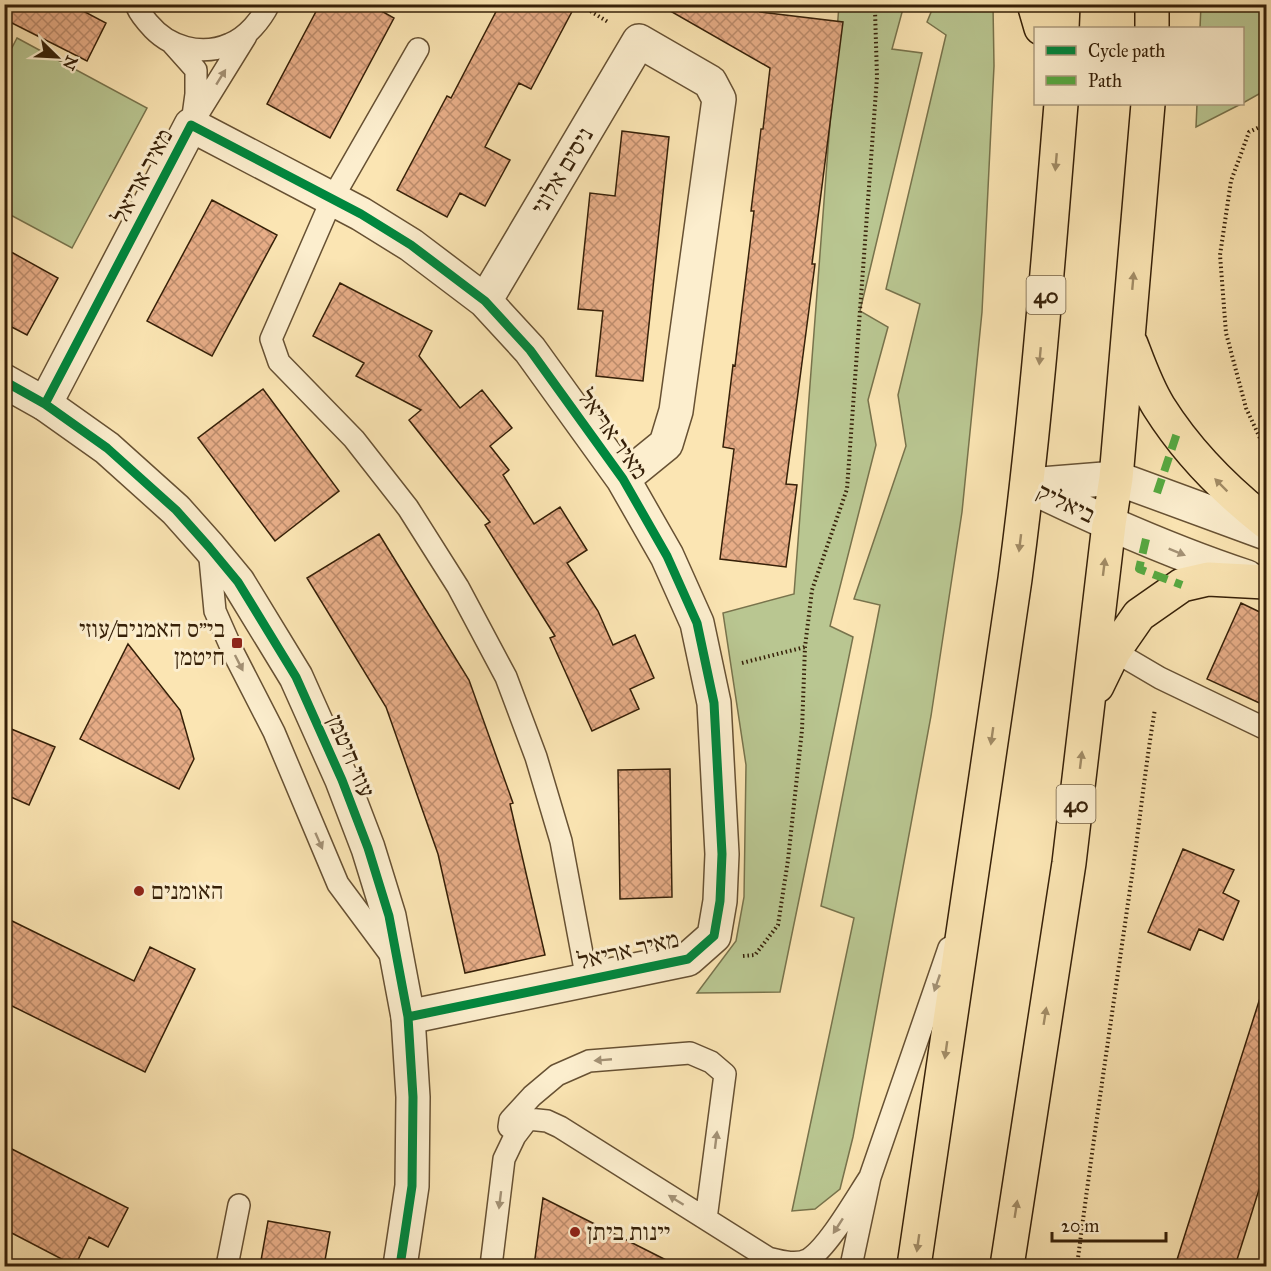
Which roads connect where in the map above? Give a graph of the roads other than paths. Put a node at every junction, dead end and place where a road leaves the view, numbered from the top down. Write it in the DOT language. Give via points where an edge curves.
graph roads {
  1 [pos="269,4"];
  2 [pos="1034,4"];
  3 [pos="1063,4"];
  4 [pos="1152,4"];
  5 [pos="134,7"];
  6 [pos="1041,27"];
  7 [pos="1062,27"];
  8 [pos="1152,27"];
  9 [pos="250,29"];
  10 [pos="171,42"];
  11 [pos="418,49"];
  12 [pos="1061,105"];
  13 [pos="1148,105"];
  14 [pos="191,125"];
  15 [pos="332,199"];
  16 [pos="484,301"];
  17 [pos="1129,340"];
  18 [pos="4,381"];
  19 [pos="45,404"];
  20 [pos="1116,478"];
  21 [pos="623,479"];
  22 [pos="1027,485"];
  23 [pos="1266,522"];
  24 [pos="1109,524"];
  25 [pos="1266,533"];
  26 [pos="209,547"];
  27 [pos="1266,583"];
  28 [pos="1114,651"];
  29 [pos="1088,706"];
  30 [pos="1264,728"];
  31 [pos="970,888"];
  32 [pos="400,968"];
  33 [pos="587,980"];
  34 [pos="408,1017"];
  35 [pos="504,1159"];
  36 [pos="870,1177"];
  37 [pos="239,1205"];
  38 [pos="706,1219"];
  39 [pos="806,1263"];
  40 [pos="227,1266"];
  41 [pos="400,1266"];
  42 [pos="491,1266"];
  43 [pos="851,1266"];
  44 [pos="914,1266"];
  45 [pos="1007,1266"];
  1 -- 9 [label="lane" via="260,21"];
  2 -- 6 [label="highway"];
  3 -- 7 [label="highway"];
  4 -- 8 [label="highway"];
  5 -- 10 [label="lane" via="159,35"];
  9 -- 10 [label="lane" via="230,44 206,50"];
  14 -- 9 [label="lane, one-way"];
  10 -- 14 [label="lane" via="196,70"];
  11 -- 15 [label="lane"];
  12 -- 22 [label="highway, 40, one-way"];
  17 -- 13 [label="highway, 40, one-way"];
  14 -- 15 [label="street, מאיר אריאל"];
  14 -- 19 [label="street, מאיר אריאל"];
  15 -- 16 [label="street, מאיר אריאל" via="411,245"];
  15 -- 33 [label="lane" via="271,339 279,362 354,440 408,508 458,587 506,677 536,757 561,841"];
  16 -- 21 [label="street, מאיר אריאל" via="530,350"];
  16 -- 21 [label="street, ניסים אלוני" via="639,40 710,82 719,99 676,411 666,444"];
  17 -- 20 [label="highway, 40"];
  23 -- 17 [label="highway, one-way" via="1233,496 1177,433 1158,406"];
  18 -- 19 [label="street, עוזי חיטמן"];
  19 -- 26 [label="street, עוזי חיטמן" via="106,448 176,510"];
  20 -- 22 [label="street, ביאליק"];
  20 -- 24 [label="highway, 40"];
  20 -- 25 [label="street, ביאליק"];
  21 -- 33 [label="street, מאיר אריאל" via="667,556 697,623 714,703 722,854 720,901 714,936 688,959"];
  22 -- 24 [label="street, ביאליק"];
  22 -- 31 [label="highway, 40, one-way"];
  24 -- 27 [label="street, ביאליק, one-way"];
  29 -- 24 [label="highway, 40, one-way"];
  26 -- 32 [label="street, עוזי חיטמן" via="238,582 296,677 368,848"];
  26 -- 32 [label="lane, one-way" via="215,611 274,732 338,884"];
  27 -- 28 [label="highway" via="1208,579 1182,585 1139,615"];
  28 -- 29 [label="highway"];
  28 -- 30 [label="lane" via="1160,678"];
  45 -- 29 [label="highway, 40, one-way" via="1069,863"];
  31 -- 36 [label="lane, one-way"];
  31 -- 44 [label="highway, 40, one-way"];
  32 -- 34 [label="street, עוזי חיטמן"];
  33 -- 34 [label="street, מאיר אריאל"];
  34 -- 41 [label="street, עוזי חיטמן" via="413,1097 412,1186"];
  38 -- 35 [label="lane, one-way" via="547,1121 528,1119"];
  38 -- 35 [label="lane, one-way" via="724,1074 711,1062 690,1053 589,1061 557,1075 510,1120"];
  35 -- 42 [label="lane, one-way"];
  36 -- 39 [label="lane, one-way" via="831,1235"];
  36 -- 43 [label="lane"];
  37 -- 40 [label="lane"];
  38 -- 39 [label="lane" via="768,1258"];
}
